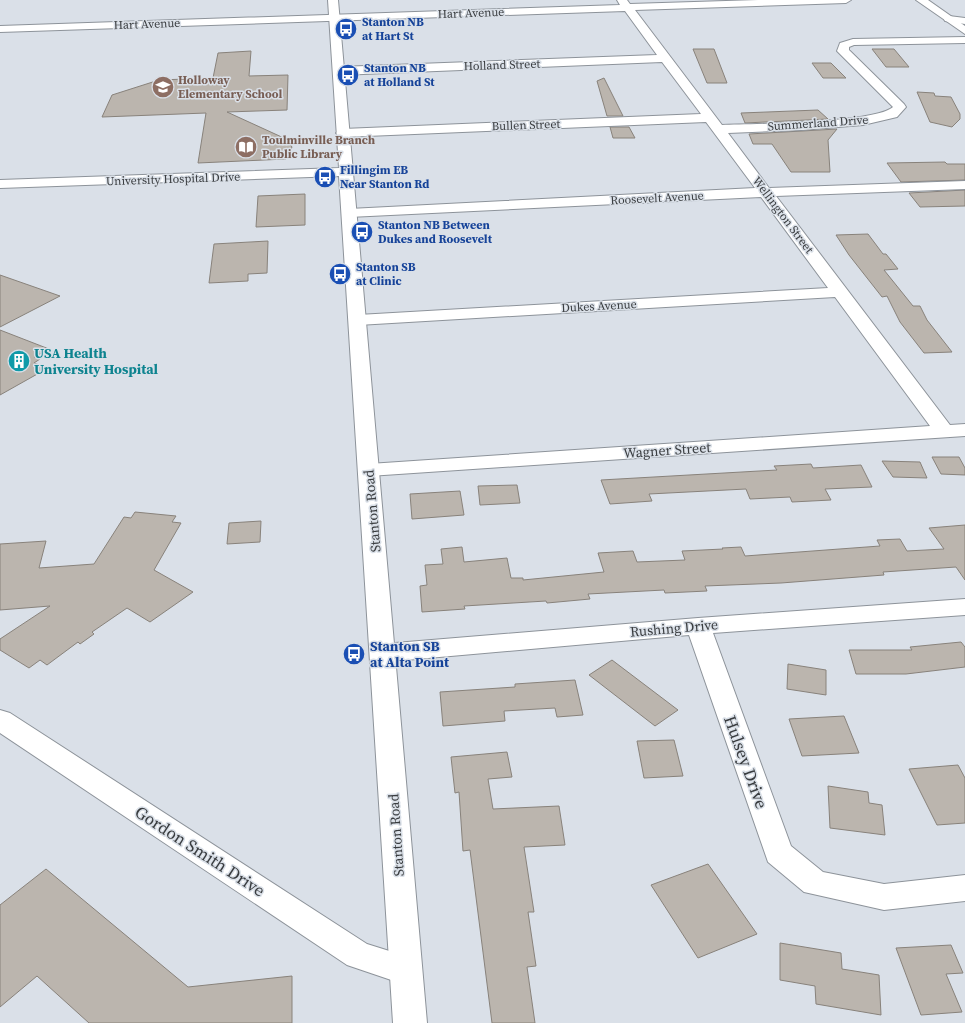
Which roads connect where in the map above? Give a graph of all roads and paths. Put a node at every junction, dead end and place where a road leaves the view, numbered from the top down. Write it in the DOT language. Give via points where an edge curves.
graph roads {
  1 [pos="333,0"];
  2 [pos="846,0"];
  3 [pos="921,0"];
  4 [pos="625,4"];
  5 [pos="386,6"];
  6 [pos="335,18"];
  7 [pos="363,18"];
  8 [pos="949,19"];
  9 [pos="965,21"];
  10 [pos="0,29"];
  11 [pos="965,31"];
  12 [pos="965,40"];
  13 [pos="665,58"];
  14 [pos="340,71"];
  15 [pos="713,123"];
  16 [pos="343,133"];
  17 [pos="346,172"];
  18 [pos="0,184"];
  19 [pos="965,185"];
  20 [pos="766,192"];
  21 [pos="349,213"];
  22 [pos="840,292"];
  23 [pos="358,320"];
  24 [pos="943,430"];
  25 [pos="965,430"];
  26 [pos="369,470"];
  27 [pos="965,607"];
  28 [pos="698,626"];
  29 [pos="383,653"];
  30 [pos="0,720"];
  31 [pos="965,888"];
  32 [pos="406,970"];
  33 [pos="410,1023"];
  1 -- 6 [label="street, Stanton Road"];
  2 -- 4 [label="street, Hart Avenue"];
  3 -- 8 [label="street"];
  4 -- 7 [label="street, Hart Avenue"];
  4 -- 13 [label="street, Wellington Street"];
  5 -- 7 [label="street"];
  6 -- 7 [label="street, Hart Avenue"];
  6 -- 10 [label="street, Hart Avenue"];
  6 -- 14 [label="street, Stanton Road"];
  8 -- 9 [label="street"];
  8 -- 11 [label="street"];
  12 -- 15 [label="street, Summerland Drive" via="853,42 844,45 843,51 900,107 893,114 863,121 801,126"];
  13 -- 14 [label="street, Holland Street"];
  13 -- 15 [label="street, Wellington Street"];
  14 -- 16 [label="street, Stanton Road"];
  15 -- 16 [label="street, Bullen Street"];
  15 -- 20 [label="street, Wellington Street"];
  16 -- 17 [label="street, Stanton Road"];
  17 -- 18 [label="street, University Hospital Drive"];
  17 -- 21 [label="street, Stanton Road"];
  19 -- 20 [label="street, Roosevelt Avenue"];
  20 -- 21 [label="street, Roosevelt Avenue"];
  20 -- 22 [label="street, Wellington Street"];
  21 -- 23 [label="street, Stanton Road"];
  22 -- 23 [label="street, Dukes Avenue"];
  22 -- 24 [label="street, Wellington Street"];
  23 -- 26 [label="street, Stanton Road"];
  24 -- 25 [label="street, Wagner Street"];
  24 -- 26 [label="street, Wagner Street"];
  26 -- 29 [label="street, Stanton Road"];
  27 -- 28 [label="street, Rushing Drive"];
  28 -- 29 [label="street, Rushing Drive"];
  28 -- 31 [label="street, Hulsey Drive" via="779,853 815,883 884,897"];
  29 -- 32 [label="street, Stanton Road"];
  30 -- 32 [label="street, Gordon Smith Drive" via="358,955"];
  32 -- 33 [label="street, Stanton Road"];
}
